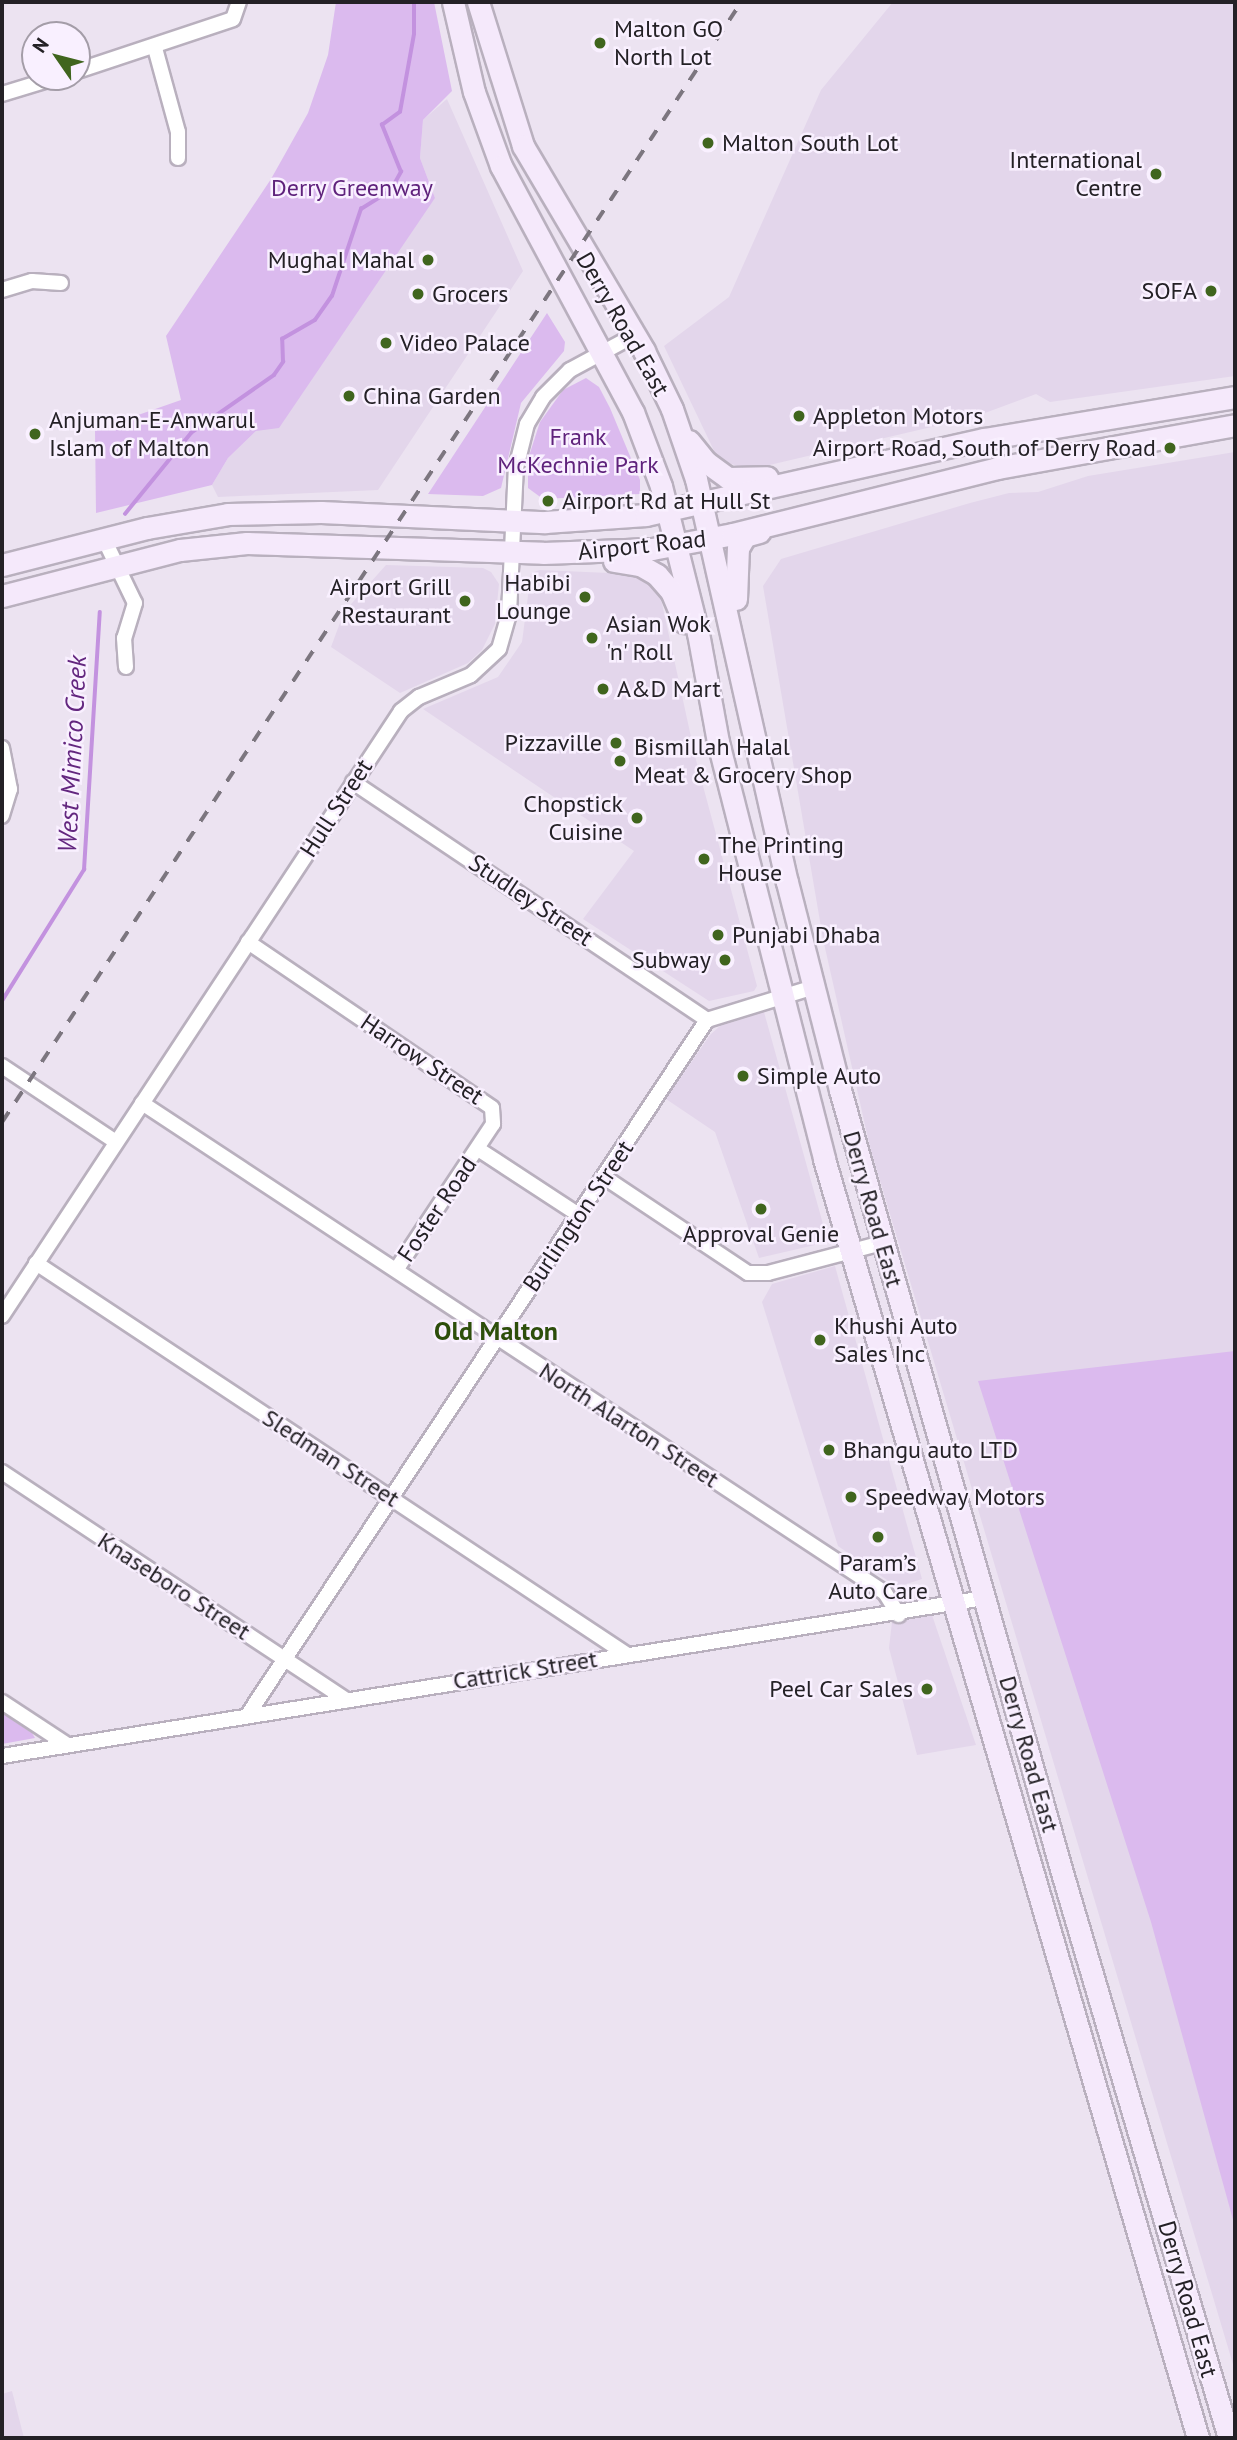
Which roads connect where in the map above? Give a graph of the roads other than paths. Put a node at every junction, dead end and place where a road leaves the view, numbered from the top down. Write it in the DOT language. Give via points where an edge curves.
graph roads {
  1 [pos="239,2"];
  2 [pos="453,2"];
  3 [pos="478,2"];
  4 [pos="155,48"];
  5 [pos="91,67"];
  6 [pos="21,88"];
  7 [pos="2,94"];
  8 [pos="178,158"];
  9 [pos="61,283"];
  10 [pos="2,290"];
  11 [pos="635,335"];
  12 [pos="602,352"];
  13 [pos="1235,397"];
  14 [pos="672,409"];
  15 [pos="1235,425"];
  16 [pos="833,472"];
  17 [pos="702,503"];
  18 [pos="842,507"];
  19 [pos="667,510"];
  20 [pos="514,521"];
  21 [pos="712,538"];
  22 [pos="104,539"];
  23 [pos="676,545"];
  24 [pos="513,552"];
  25 [pos="594,554"];
  26 [pos="2,565"];
  27 [pos="118,565"];
  28 [pos="2,596"];
  29 [pos="698,633"];
  30 [pos="735,651"];
  31 [pos="126,667"];
  32 [pos="2,748"];
  33 [pos="353,782"];
  34 [pos="2,816"];
  35 [pos="248,942"];
  36 [pos="814,986"];
  37 [pos="782,997"];
  38 [pos="707,1020"];
  39 [pos="2,1066"];
  40 [pos="142,1103"];
  41 [pos="116,1142"];
  42 [pos="478,1149"];
  43 [pos="604,1177"];
  44 [pos="579,1215"];
  45 [pos="882,1243"];
  46 [pos="850,1251"];
  47 [pos="36,1263"];
  48 [pos="396,1270"];
  49 [pos="2,1316"];
  50 [pos="497,1338"];
  51 [pos="2,1472"];
  52 [pos="392,1499"];
  53 [pos="984,1598"];
  54 [pos="952,1604"];
  55 [pos="900,1615"];
  56 [pos="626,1654"];
  57 [pos="285,1658"];
  58 [pos="347,1700"];
  59 [pos="2,1702"];
  60 [pos="1016,1709"];
  61 [pos="247,1716"];
  62 [pos="986,1717"];
  63 [pos="65,1744"];
  64 [pos="2,1756"];
  65 [pos="1217,2398"];
  66 [pos="1235,2434"];
  67 [pos="1198,2438"];
  68 [pos="1229,2438"];
  1 -- 4 [label="street" via="233,19"];
  2 -- 12 [label="main road, Derry Road East" via="474,93 501,166"];
  3 -- 11 [label="main road, Derry Road East" via="523,146"];
  4 -- 5 [label="street"];
  4 -- 8 [label="street" via="178,132"];
  6 -- 7 [label="street"];
  9 -- 10 [label="street" via="32,281"];
  11 -- 12 [label="street, Hull Street"];
  11 -- 14 [label="main road, Derry Road East"];
  12 -- 19 [label="main road, Derry Road East" via="633,412"];
  12 -- 20 [label="street, Hull Street" via="559,379 527,424 519,451"];
  13 -- 16 [label="main road, Airport Road" via="1056,424"];
  14 -- 16 [label="main road" via="690,444 728,478 755,480 817,465"];
  14 -- 17 [label="main road, Derry Road East"];
  15 -- 18 [label="main road, Airport Road" via="1062,454"];
  16 -- 17 [label="main road, Airport Road"];
  17 -- 19 [label="main road, Airport Road"];
  17 -- 21 [label="main road, Derry Road East"];
  18 -- 21 [label="main road, Airport Road"];
  18 -- 30 [label="main road" via="839,512 745,536 741,541 734,579 743,634"];
  19 -- 20 [label="main road, Airport Road" via="572,522"];
  19 -- 23 [label="main road, Derry Road East"];
  20 -- 22 [label="main road, Airport Road" via="254,512 178,522"];
  20 -- 24 [label="street, Hull Street"];
  21 -- 23 [label="main road, Airport Road"];
  21 -- 30 [label="main road, Derry Road East"];
  22 -- 26 [label="main road, Airport Road"];
  22 -- 27 [label="street"];
  23 -- 25 [label="main road, Airport Road"];
  23 -- 29 [label="main road, Derry Road East"];
  24 -- 25 [label="main road, Airport Road"];
  24 -- 27 [label="main road, Airport Road" via="272,541 180,550"];
  24 -- 33 [label="street, Hull Street" via="509,614 499,649 471,676 404,707"];
  25 -- 29 [label="main road" via="599,559 640,565 657,575 671,591 684,623"];
  27 -- 28 [label="main road, Airport Road"];
  27 -- 31 [label="street" via="135,603 124,638"];
  29 -- 37 [label="main road, Derry Road East" via="718,742"];
  30 -- 36 [label="main road, Derry Road East"];
  32 -- 34 [label="street" via="8,771"];
  33 -- 35 [label="street, Hull Street"];
  33 -- 38 [label="street, Studley Street"];
  35 -- 40 [label="street, Hull Street"];
  35 -- 42 [label="street, Harrow Street" via="486,1101 495,1115 494,1124"];
  36 -- 37 [label="street"];
  36 -- 45 [label="main road, Derry Road East"];
  37 -- 38 [label="street"];
  37 -- 46 [label="main road, Derry Road East"];
  38 -- 43 [label="street, Burlington Street"];
  39 -- 41 [label="street"];
  40 -- 41 [label="street, Hull Street"];
  40 -- 48 [label="street, North Alarton Street"];
  41 -- 47 [label="street, Hull Street"];
  42 -- 44 [label="street"];
  42 -- 48 [label="street, Foster Road"];
  43 -- 44 [label="street, Burlington Street"];
  43 -- 46 [label="street" via="748,1273 768,1273"];
  44 -- 50 [label="street, Burlington Street"];
  45 -- 46 [label="street"];
  45 -- 53 [label="main road, Derry Road East"];
  46 -- 54 [label="main road, Derry Road East"];
  47 -- 49 [label="street, Hull Street"];
  47 -- 52 [label="street, Sledman Street"];
  48 -- 50 [label="street, North Alarton Street"];
  50 -- 52 [label="street, Burlington Street"];
  50 -- 55 [label="street, North Alarton Street" via="885,1593"];
  51 -- 57 [label="street, Knaseboro Street"];
  52 -- 56 [label="street, Sledman Street"];
  52 -- 57 [label="street, Burlington Street"];
  53 -- 54 [label="street, Cattrick Street"];
  53 -- 60 [label="main road, Derry Road East"];
  54 -- 55 [label="street, Cattrick Street"];
  54 -- 62 [label="main road, Derry Road East"];
  55 -- 56 [label="street, Cattrick Street"];
  56 -- 58 [label="street, Cattrick Street"];
  57 -- 58 [label="street, Knaseboro Street"];
  57 -- 61 [label="street, Burlington Street"];
  58 -- 61 [label="street, Cattrick Street"];
  59 -- 63 [label="street"];
  60 -- 62 [label="main road"];
  60 -- 65 [label="main road, Derry Road East"];
  61 -- 63 [label="street, Cattrick Street"];
  62 -- 67 [label="main road, Derry Road East"];
  63 -- 64 [label="street"];
  65 -- 66 [label="street"];
  65 -- 68 [label="main road, Derry Road East"];
}
